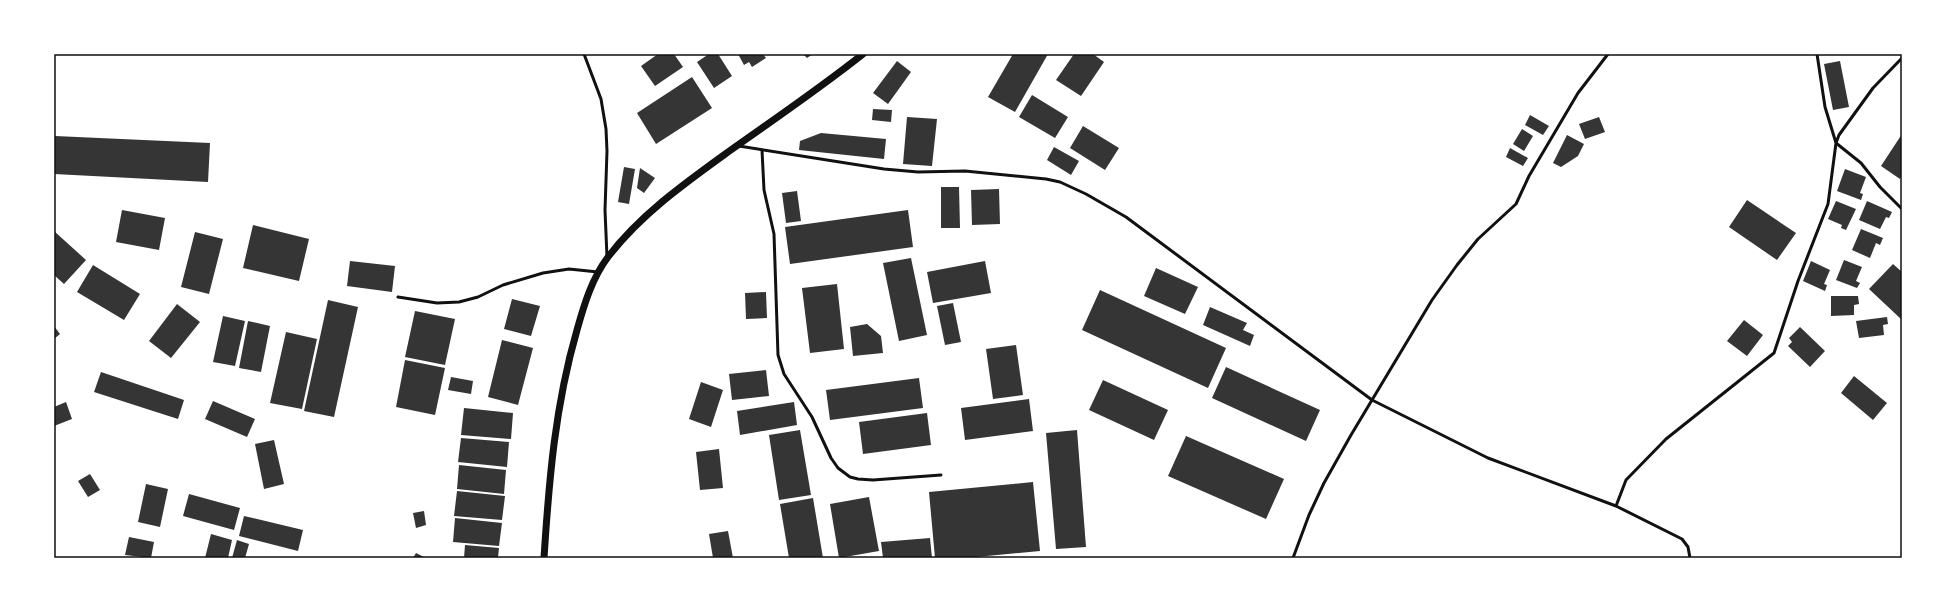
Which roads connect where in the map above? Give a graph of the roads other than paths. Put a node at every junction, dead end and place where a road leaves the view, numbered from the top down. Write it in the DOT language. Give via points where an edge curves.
graph roads {
  1 [pos="584,54"];
  2 [pos="862,54"];
  3 [pos="1608,54"];
  4 [pos="1816,54"];
  5 [pos="1902,58"];
  6 [pos="1836,143"];
  7 [pos="737,146"];
  8 [pos="762,150"];
  9 [pos="1902,209"];
  10 [pos="607,257"];
  11 [pos="598,272"];
  12 [pos="398,297"];
  13 [pos="1372,400"];
  14 [pos="941,475"];
  15 [pos="1616,506"];
  16 [pos="544,558"];
  17 [pos="1293,558"];
  18 [pos="1690,558"];
  1 -- 10 [label="lane" via="601,99 606,129"];
  2 -- 7 [label="street" via="830,81"];
  3 -- 13 [label="lane" via="1578,93 1529,176 1516,204 1494,223 1457,265 1432,300"];
  4 -- 6 [label="lane" via="1825,107"];
  5 -- 6 [label="lane" via="1873,88 1845,126"];
  6 -- 9 [label="lane" via="1861,163"];
  6 -- 15 [label="lane" via="1828,204 1774,353 1666,439 1626,480"];
  7 -- 8 [label="lane"];
  7 -- 10 [label="street" via="657,205"];
  8 -- 13 [label="lane" via="884,169 984,172 1060,182 1126,217"];
  8 -- 14 [label="lane" via="764,190 774,234 778,355 784,374 812,417 831,458 838,468 850,477 873,480"];
  10 -- 11 [label="street"];
  11 -- 12 [label="lane" via="569,269 543,274 459,302 438,303"];
  11 -- 16 [label="street" via="584,306 566,370 549,476"];
  13 -- 15 [label="lane" via="1488,458"];
  13 -- 17 [label="lane" via="1324,483"];
  15 -- 18 [label="lane" via="1682,539 1688,547"];
}
